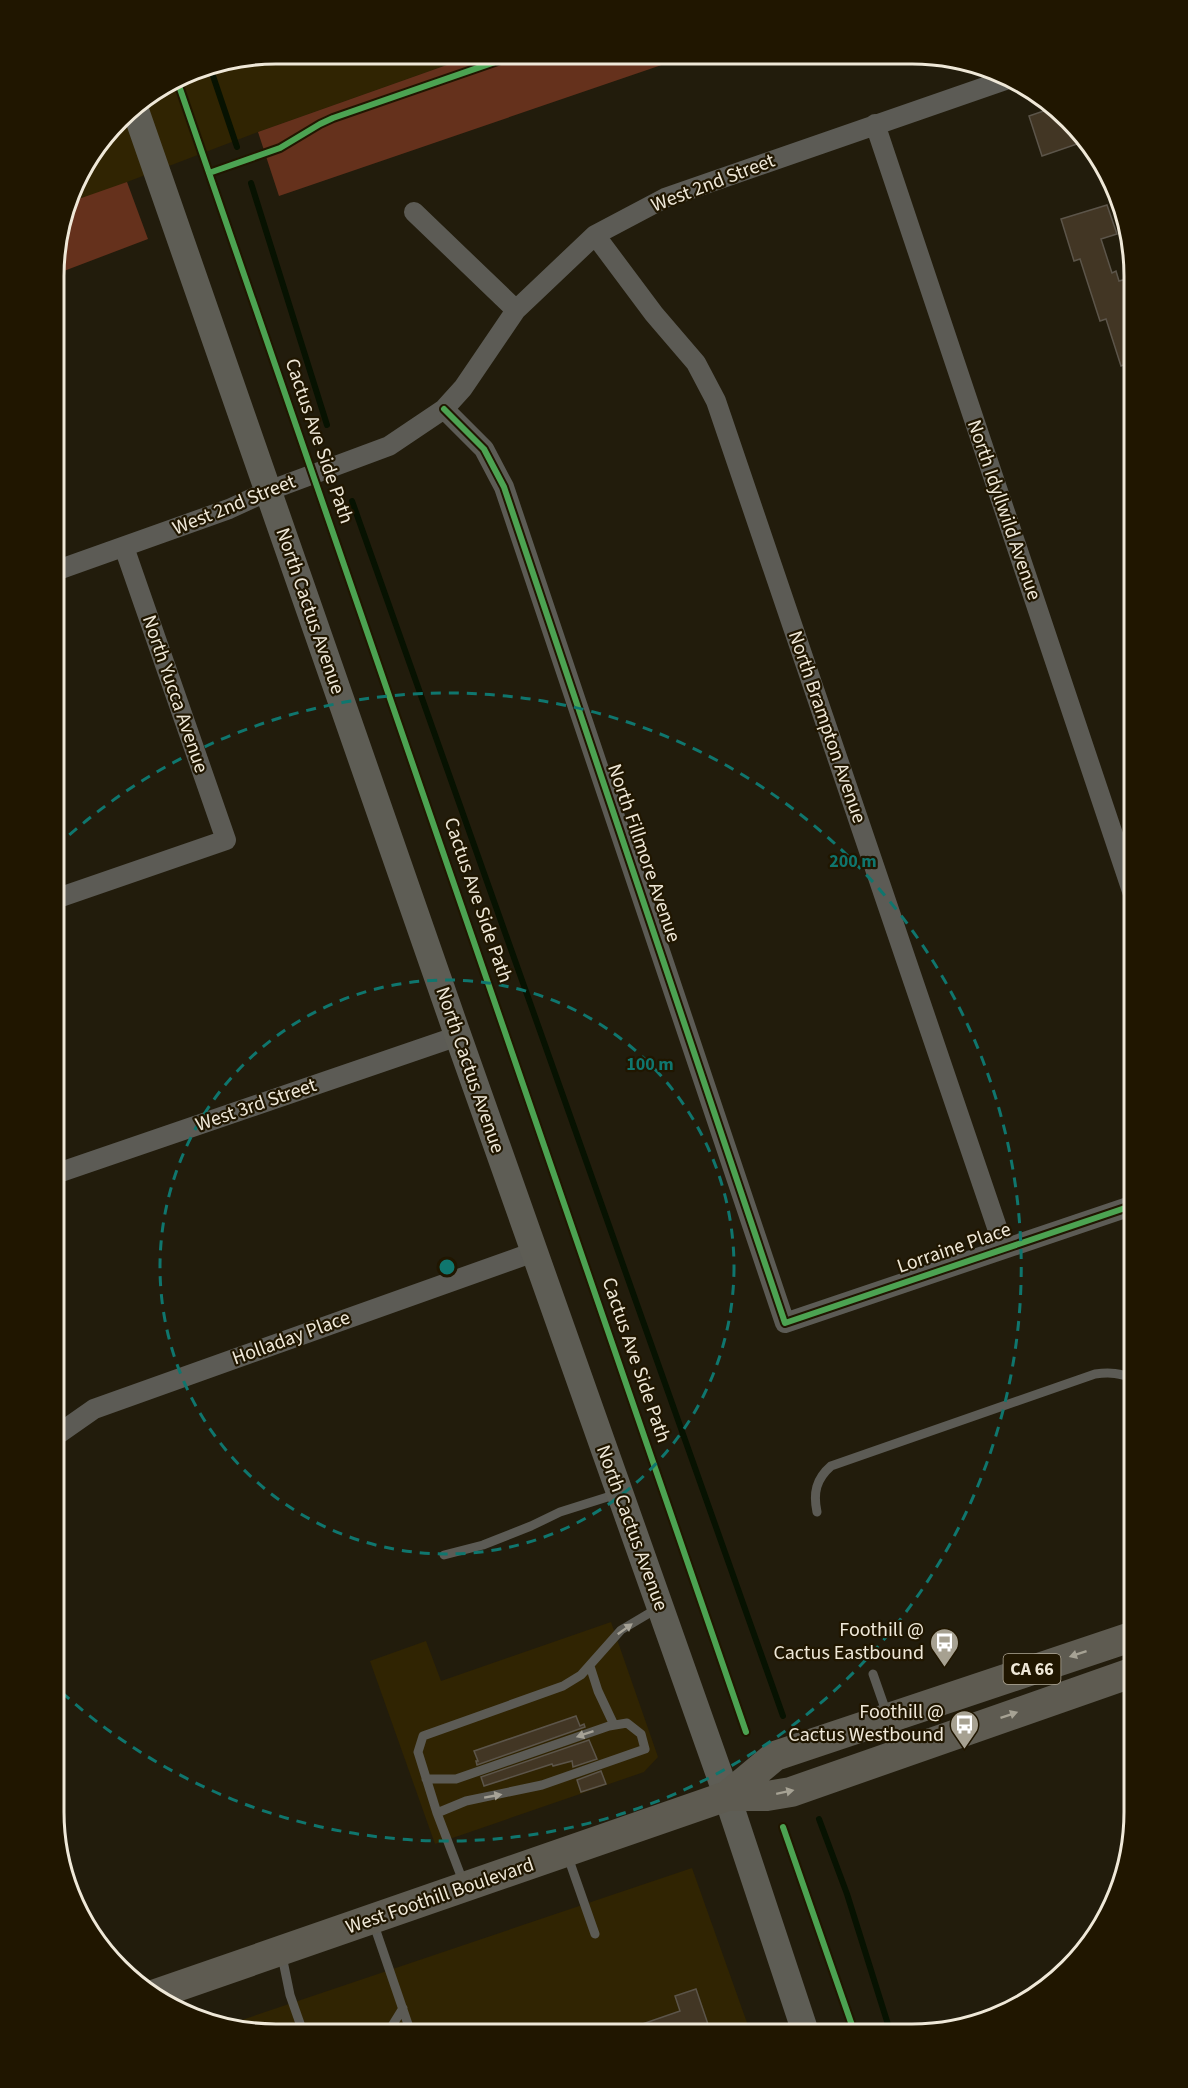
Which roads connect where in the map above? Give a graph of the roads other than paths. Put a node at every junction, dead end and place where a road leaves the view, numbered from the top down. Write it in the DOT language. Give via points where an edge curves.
graph roads {
  1 [pos="997,83"];
  2 [pos="138,116"];
  3 [pos="875,124"];
  4 [pos="414,212"];
  5 [pos="595,235"];
  6 [pos="516,310"];
  7 [pos="444,409"];
  8 [pos="268,491"];
  9 [pos="124,547"];
  10 [pos="64,568"];
  11 [pos="1124,866"];
  12 [pos="64,896"];
  13 [pos="458,1036"];
  14 [pos="64,1171"];
  15 [pos="1123,1208"];
  16 [pos="1004,1248"];
  17 [pos="534,1252"];
  18 [pos="785,1323"];
  19 [pos="1123,1375"];
  20 [pos="64,1430"];
  21 [pos="620,1494"];
  22 [pos="817,1512"];
  23 [pos="444,1555"];
  24 [pos="660,1607"];
  25 [pos="1123,1640"];
  26 [pos="590,1666"];
  27 [pos="873,1674"];
  28 [pos="1123,1684"];
  29 [pos="888,1718"];
  30 [pos="614,1725"];
  31 [pos="426,1779"];
  32 [pos="727,1796"];
  33 [pos="437,1813"];
  34 [pos="566,1852"];
  35 [pos="465,1887"];
  36 [pos="372,1919"];
  37 [pos="595,1934"];
  38 [pos="281,1951"];
  39 [pos="165,1992"];
  40 [pos="403,2008"];
  41 [pos="300,2024"];
  42 [pos="393,2024"];
  43 [pos="408,2024"];
  44 [pos="803,2024"];
  1 -- 3 [label="street, West 2nd Street"];
  2 -- 8 [label="main road, North Cactus Avenue"];
  3 -- 5 [label="street, West 2nd Street" via="665,198"];
  3 -- 11 [label="street, North Idyllwild Avenue"];
  4 -- 6 [label="street"];
  5 -- 6 [label="street, West 2nd Street"];
  5 -- 16 [label="street, North Brampton Avenue" via="696,363 716,401"];
  6 -- 7 [label="street, West 2nd Street" via="463,388"];
  7 -- 8 [label="street, West 2nd Street" via="389,446"];
  7 -- 18 [label="street, North Fillmore Avenue" via="484,449 504,487"];
  8 -- 9 [label="street, West 2nd Street"];
  8 -- 13 [label="main road, North Cactus Avenue"];
  9 -- 10 [label="street, West 2nd Street"];
  9 -- 12 [label="street, North Yucca Avenue" via="226,840"];
  13 -- 14 [label="street, West 3rd Street"];
  13 -- 17 [label="main road, North Cactus Avenue"];
  15 -- 16 [label="street, Lorraine Place"];
  16 -- 18 [label="street, Lorraine Place"];
  17 -- 20 [label="street, Holladay Place" via="94,1408"];
  17 -- 21 [label="main road, North Cactus Avenue"];
  19 -- 22 [label="lane" via="1095,1374 831,1466 816,1484"];
  21 -- 23 [label="lane" via="560,1512 483,1545"];
  21 -- 24 [label="main road, North Cactus Avenue"];
  26 -- 24 [label="lane, one-way" via="621,1630"];
  24 -- 32 [label="main road, North Cactus Avenue"];
  25 -- 29 [label="main road, West Foothill Boulevard / CA 66, one-way"];
  26 -- 30 [label="lane"];
  26 -- 31 [label="lane" via="563,1686 423,1736 418,1752"];
  27 -- 29 [label="lane"];
  32 -- 28 [label="main road, West Foothill Boulevard / CA 66, one-way" via="790,1792"];
  29 -- 32 [label="main road, West Foothill Boulevard / CA 66" via="775,1756"];
  30 -- 31 [label="lane, one-way" via="456,1779"];
  33 -- 30 [label="lane, one-way" via="466,1801 542,1785 645,1749 641,1734 627,1724"];
  31 -- 33 [label="lane"];
  32 -- 34 [label="main road, West Foothill Boulevard"];
  32 -- 44 [label="main road, North Cactus Avenue"];
  33 -- 35 [label="lane"];
  34 -- 35 [label="main road, West Foothill Boulevard"];
  34 -- 37 [label="lane"];
  35 -- 36 [label="main road, West Foothill Boulevard"];
  36 -- 38 [label="main road, West Foothill Boulevard"];
  36 -- 40 [label="lane"];
  38 -- 39 [label="main road, West Foothill Boulevard"];
  38 -- 41 [label="lane"];
  40 -- 42 [label="lane"];
  40 -- 43 [label="lane"];
}
